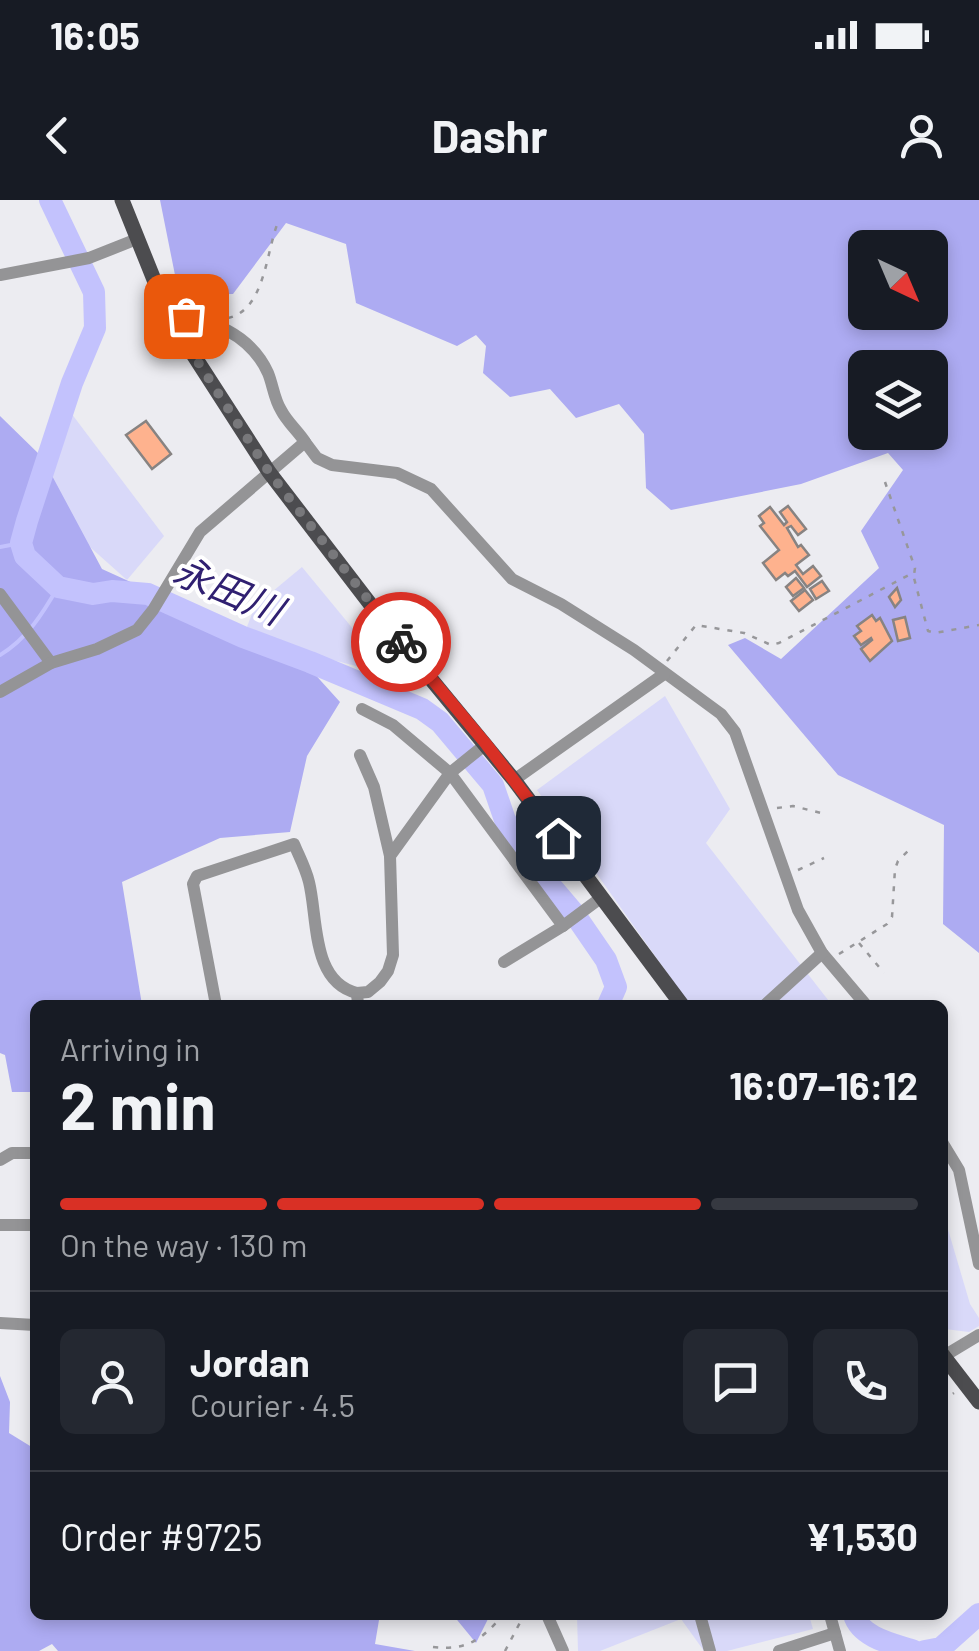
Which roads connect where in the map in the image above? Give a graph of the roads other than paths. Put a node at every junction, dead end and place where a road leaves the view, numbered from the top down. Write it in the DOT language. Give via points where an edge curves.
graph roads {
  1 [pos="122,200"];
  2 [pos="136,239"];
  3 [pos="0,275"];
  4 [pos="169,317"];
  5 [pos="305,442"];
  6 [pos="269,472"];
  7 [pos="0,594"];
  8 [pos="51,663"];
  9 [pos="662,672"];
  10 [pos="0,692"];
  11 [pos="362,709"];
  12 [pos="483,746"];
  13 [pos="360,755"];
  14 [pos="453,770"];
  15 [pos="514,780"];
  16 [pos="390,856"];
  17 [pos="598,900"];
  18 [pos="566,924"];
  19 [pos="826,958"];
  20 [pos="504,962"];
  21 [pos="358,999"];
  22 [pos="215,1000"];
  23 [pos="678,1000"];
  24 [pos="772,1000"];
  25 [pos="862,1000"];
  26 [pos="30,1152"];
  27 [pos="948,1152"];
  28 [pos="0,1160"];
  29 [pos="0,1225"];
  30 [pos="30,1225"];
  31 [pos="979,1264"];
  32 [pos="0,1323"];
  33 [pos="30,1325"];
  34 [pos="979,1335"];
  35 [pos="948,1353"];
  36 [pos="948,1360"];
  37 [pos="979,1402"];
  38 [pos="549,1620"];
  39 [pos="701,1620"];
  40 [pos="831,1620"];
  41 [pos="835,1633"];
  42 [pos="563,1651"];
  43 [pos="710,1651"];
  44 [pos="779,1651"];
  45 [pos="840,1651"];
  1 -- 2 [label="main road"];
  2 -- 3 [label="street" via="89,258"];
  2 -- 4 [label="main road"];
  4 -- 5 [label="street" via="206,322 246,342 267,372 282,413"];
  4 -- 6 [label="main road"];
  5 -- 6 [label="street"];
  5 -- 9 [label="street" via="332,465 397,473 431,488 512,579"];
  6 -- 8 [label="street" via="200,532 137,630"];
  6 -- 12 [label="main road"];
  7 -- 8 [label="street"];
  8 -- 10 [label="street"];
  9 -- 15 [label="street"];
  9 -- 19 [label="street" via="731,724 798,910"];
  11 -- 14 [label="street"];
  12 -- 14 [label="street"];
  12 -- 15 [label="main road"];
  13 -- 16 [label="street"];
  14 -- 16 [label="street"];
  14 -- 18 [label="street"];
  15 -- 17 [label="main road"];
  16 -- 21 [label="street" via="394,955 380,982"];
  17 -- 18 [label="street"];
  17 -- 23 [label="main road"];
  18 -- 20 [label="street"];
  19 -- 24 [label="street"];
  19 -- 25 [label="street"];
  21 -- 22 [label="street" via="322,960 308,878 294,844 197,876 193,884"];
  26 -- 28 [label="street"];
  27 -- 31 [label="street" via="959,1170"];
  29 -- 30 [label="street"];
  32 -- 33 [label="street"];
  34 -- 35 [label="street"];
  36 -- 37 [label="main road"];
  38 -- 42 [label="street"];
  39 -- 43 [label="street"];
  40 -- 41 [label="street"];
  41 -- 44 [label="street"];
  41 -- 45 [label="street"];
}
